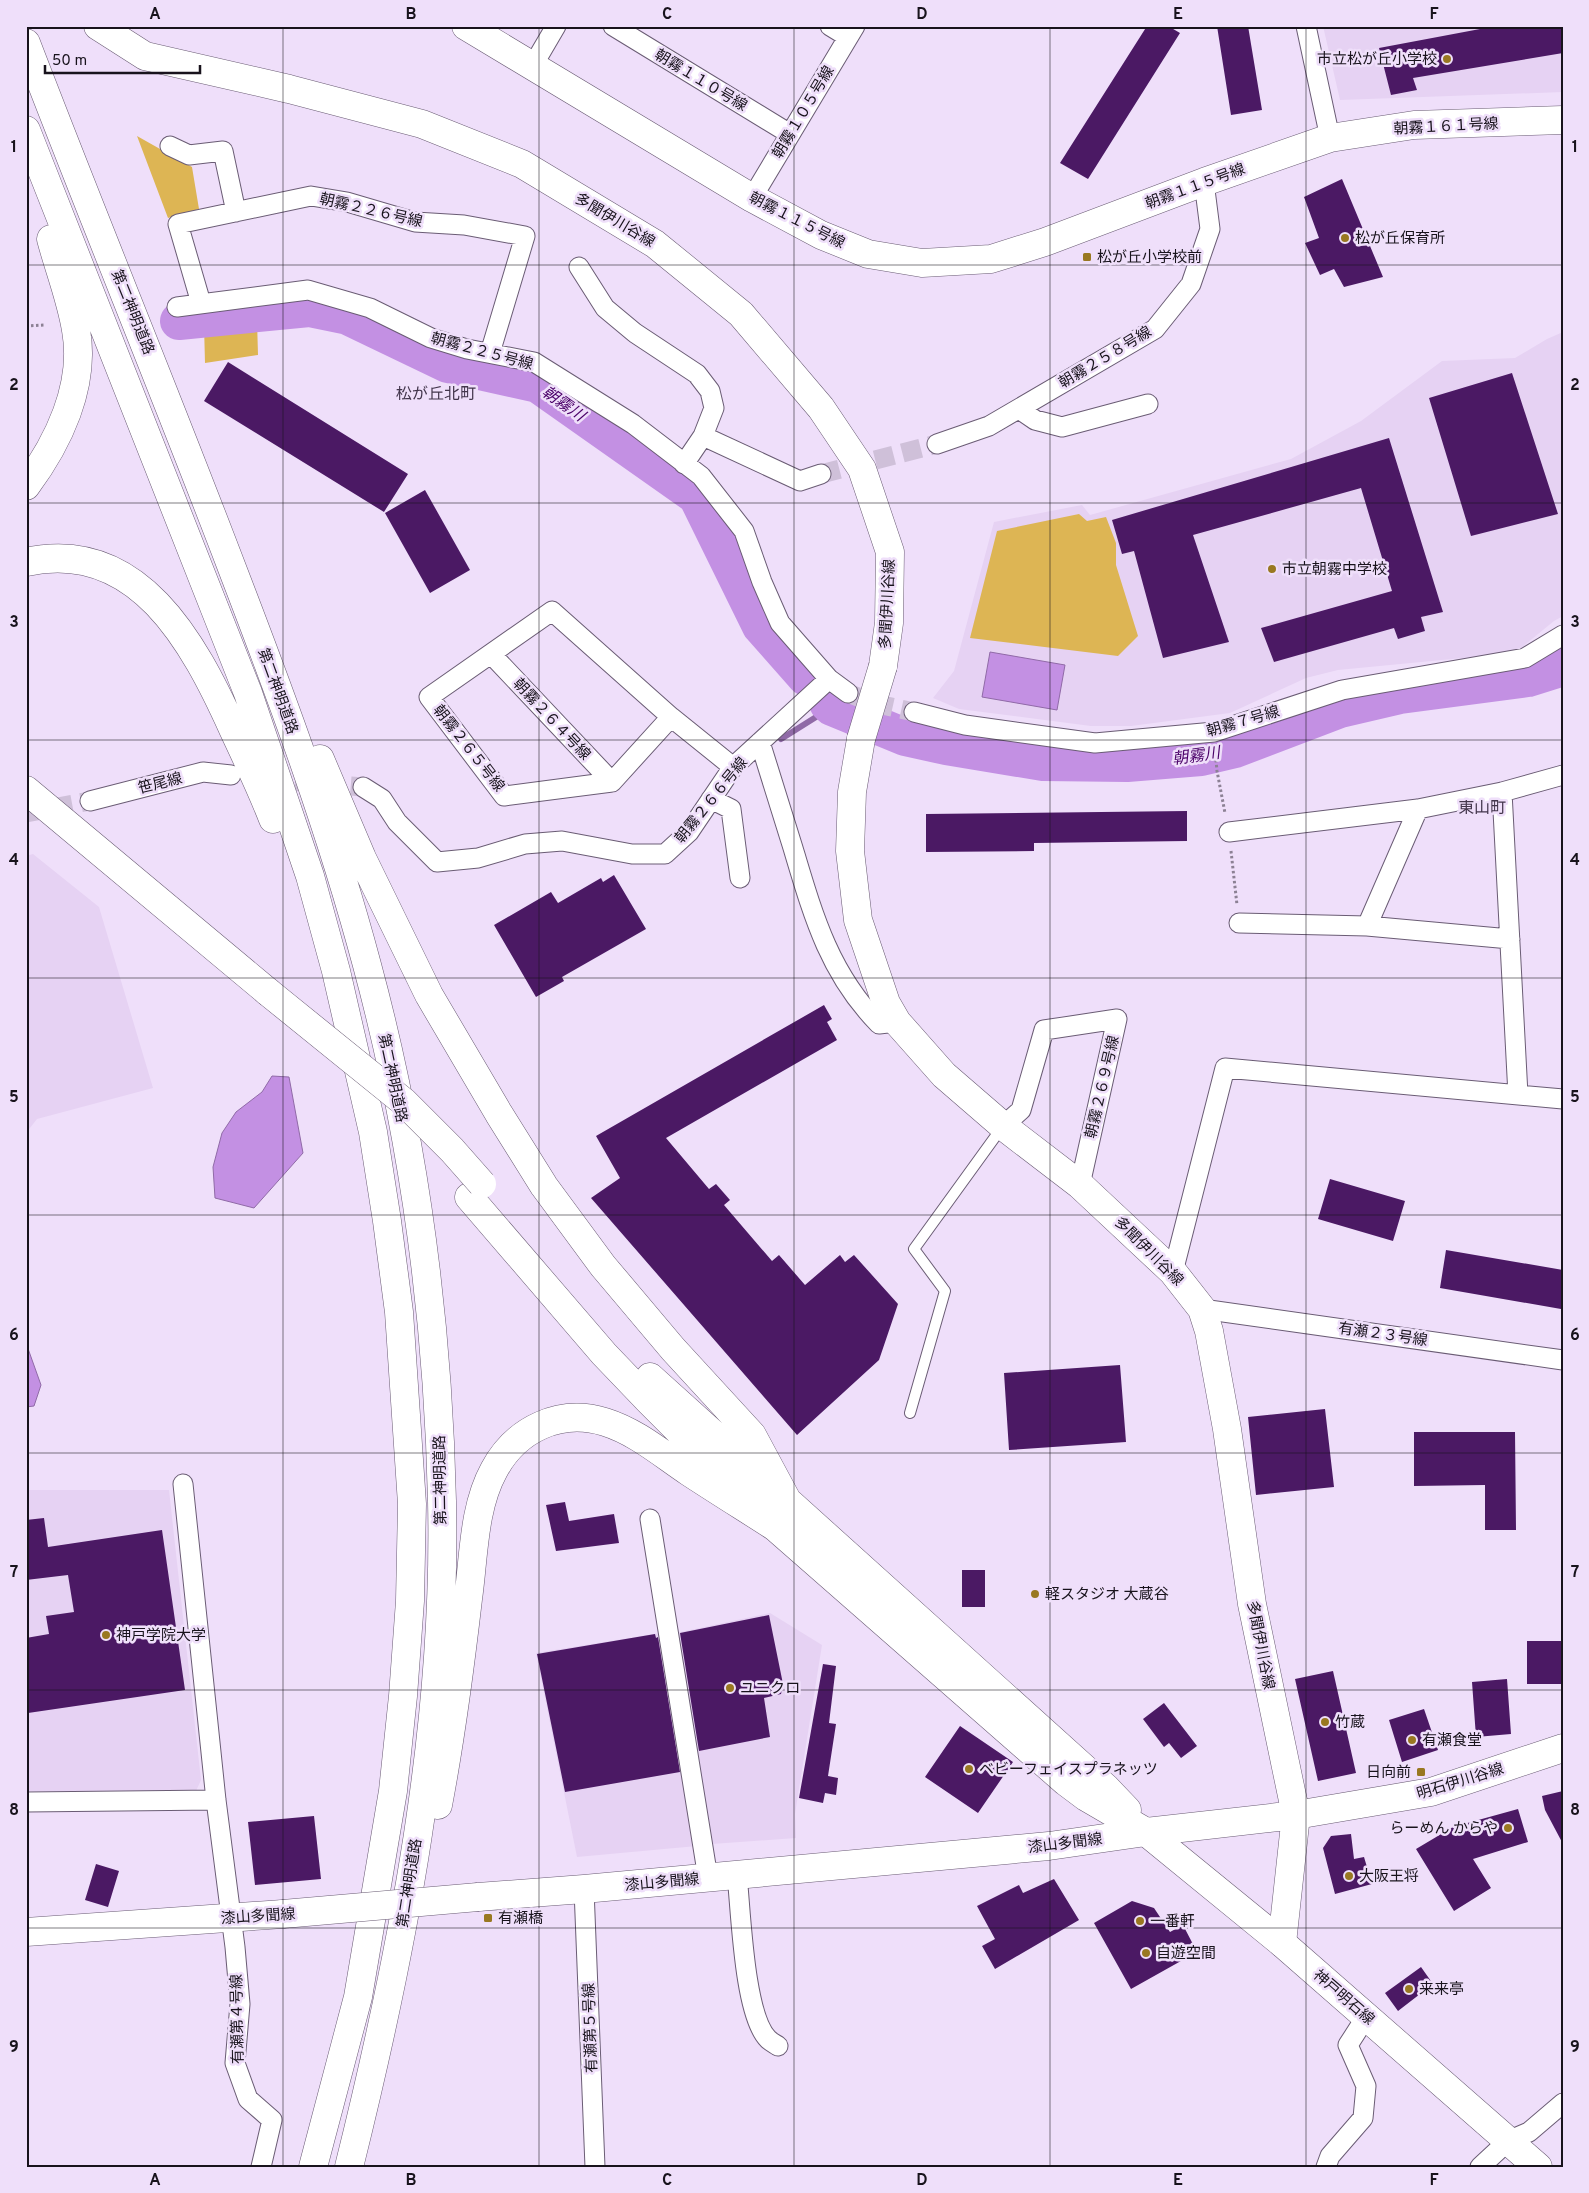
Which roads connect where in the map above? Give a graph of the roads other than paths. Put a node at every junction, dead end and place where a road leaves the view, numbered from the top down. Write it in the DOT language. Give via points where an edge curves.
graph roads {
  1 [pos="98,26"];
  2 [pos="466,26"];
  3 [pos="556,26"];
  4 [pos="613,26"];
  5 [pos="830,26"];
  6 [pos="1306,26"];
  7 [pos="852,32"];
  8 [pos="26,43"];
  9 [pos="532,66"];
  10 [pos="1563,120"];
  11 [pos="26,130"];
  12 [pos="790,134"];
  13 [pos="1330,138"];
  14 [pos="170,146"];
  15 [pos="46,181"];
  16 [pos="1204,182"];
  17 [pos="752,198"];
  18 [pos="236,212"];
  19 [pos="579,267"];
  20 [pos="201,303"];
  21 [pos="177,307"];
  22 [pos="490,353"];
  23 [pos="156,368"];
  24 [pos="1148,404"];
  25 [pos="1019,408"];
  26 [pos="703,436"];
  27 [pos="937,444"];
  28 [pos="684,464"];
  29 [pos="821,474"];
  30 [pos="26,486"];
  31 [pos="26,562"];
  32 [pos="1563,635"];
  33 [pos="492,655"];
  34 [pos="829,679"];
  35 [pos="848,693"];
  36 [pos="914,712"];
  37 [pos="671,717"];
  38 [pos="760,742"];
  39 [pos="734,767"];
  40 [pos="231,775"];
  41 [pos="1563,775"];
  42 [pos="612,782"];
  43 [pos="363,787"];
  44 [pos="26,790"];
  45 [pos="1502,792"];
  46 [pos="711,799"];
  47 [pos="90,801"];
  48 [pos="1418,809"];
  49 [pos="26,814"];
  50 [pos="1229,832"];
  51 [pos="740,878"];
  52 [pos="1239,923"];
  53 [pos="1367,926"];
  54 [pos="1510,938"];
  55 [pos="263,999"];
  56 [pos="897,1022"];
  57 [pos="350,1032"];
  58 [pos="1518,1095"];
  59 [pos="1563,1099"];
  60 [pos="1003,1126"];
  61 [pos="1080,1185"];
  62 [pos="475,1190"];
  63 [pos="1173,1272"];
  64 [pos="1202,1309"];
  65 [pos="1563,1360"];
  66 [pos="910,1413"];
  67 [pos="183,1484"];
  68 [pos="788,1502"];
  69 [pos="650,1519"];
  70 [pos="775,1527"];
  71 [pos="1563,1748"];
  72 [pos="216,1800"];
  73 [pos="26,1802"];
  74 [pos="1296,1815"];
  75 [pos="1146,1832"];
  76 [pos="737,1875"];
  77 [pos="708,1878"];
  78 [pos="584,1889"];
  79 [pos="232,1918"];
  80 [pos="26,1932"];
  81 [pos="1282,1943"];
  82 [pos="1366,2017"];
  83 [pos="778,2046"];
  84 [pos="1563,2103"];
  85 [pos="1508,2141"];
  86 [pos="261,2167"];
  87 [pos="313,2167"];
  88 [pos="350,2167"];
  89 [pos="595,2167"];
  90 [pos="1326,2167"];
  91 [pos="1480,2167"];
  92 [pos="1538,2167"];
  1 -- 56 [label="main road, 多聞伊川谷線, bridge" via="145,56 422,124 522,164 655,244 720,296 741,314 822,408 862,469 890,552 889,622 883,666 861,739 852,792 850,851 858,920 886,1003"];
  2 -- 9 [label="main road, 朝霧１１５号線"];
  3 -- 9 [label="street"];
  4 -- 12 [label="street, 朝霧１１０号線"];
  5 -- 7 [label="street"];
  6 -- 13 [label="street"];
  7 -- 12 [label="street, 朝霧１０５号線"];
  8 -- 23 [label="main road, 第二神明道路"];
  9 -- 17 [label="main road, 朝霧１１５号線"];
  10 -- 13 [label="main road, 朝霧１６１号線" via="1414,125"];
  11 -- 15 [label="main road, 第二神明道路"];
  12 -- 17 [label="street, 朝霧１０５号線"];
  13 -- 16 [label="main road, 朝霧１１５号線"];
  14 -- 18 [label="street" via="189,155 223,150"];
  15 -- 30 [label="main road" via="51,240 77,332 78,357 69,407 47,456"];
  15 -- 57 [label="main road, 第二神明道路" via="248,693 310,876"];
  16 -- 17 [label="main road, 朝霧１１５号線" via="991,259 922,262 868,254 820,235"];
  16 -- 25 [label="street, 朝霧２５８号線" via="1210,229 1191,284 1155,329"];
  18 -- 20 [label="street, 朝霧２２６号線" via="178,224"];
  18 -- 22 [label="street, 朝霧２２６号線" via="311,196 347,202 415,222 464,225 525,236"];
  19 -- 26 [label="street" via="605,308 635,333 697,374 710,391 714,408"];
  20 -- 21 [label="street, 朝霧２２５号線"];
  20 -- 22 [label="street, 朝霧２２５号線" via="308,290 370,308 431,338"];
  22 -- 28 [label="street, 朝霧２２５号線" via="534,362 633,424"];
  23 -- 68 [label="main road" via="362,858 429,995 544,1186 603,1266 752,1435"];
  23 -- 88 [label="main road, 第二神明道路" via="277,686 342,877 368,968 409,1156 430,1313 442,1506 434,1694 409,1890"];
  24 -- 25 [label="street" via="1062,427 1035,420"];
  25 -- 27 [label="street, 朝霧２５８号線" via="989,426"];
  26 -- 28 [label="street"];
  26 -- 29 [label="street" via="800,481"];
  28 -- 34 [label="street, 朝霧２２５号線" via="701,476 744,531 780,623"];
  31 -- 57 [label="main road" via="64,557 84,559 106,568 144,592 177,627 213,686 263,794"];
  32 -- 36 [label="street, 朝霧７号線" via="1525,658 1342,690 1214,732 1096,742 965,725"];
  33 -- 37 [label="street, 朝霧２６５号線" via="552,611"];
  33 -- 42 [label="street, 朝霧２６４号線"];
  33 -- 42 [label="street, 朝霧２６５号線" via="429,698 504,796"];
  34 -- 35 [label="street"];
  34 -- 38 [label="street, 朝霧２６６号線"];
  37 -- 39 [label="street, 朝霧２６５号線"];
  37 -- 42 [label="street"];
  38 -- 39 [label="street, 朝霧２６６号線"];
  38 -- 56 [label="street" via="817,928 838,970 866,1011 879,1024"];
  39 -- 46 [label="street, 朝霧２６６号線"];
  40 -- 47 [label="street, 笹尾線" via="202,772"];
  41 -- 45 [label="street"];
  43 -- 46 [label="street, 朝霧２６６号線" via="382,799 396,822 437,862 478,858 525,844 562,841 632,854 665,854 689,832"];
  44 -- 55 [label="main road"];
  45 -- 48 [label="street"];
  45 -- 54 [label="street"];
  46 -- 51 [label="street" via="730,809"];
  48 -- 50 [label="street"];
  48 -- 53 [label="street"];
  49 -- 55 [label="main road"];
  52 -- 53 [label="street"];
  53 -- 54 [label="street"];
  54 -- 58 [label="street"];
  55 -- 62 [label="main road" via="438,1161"];
  56 -- 60 [label="main road, 多聞伊川谷線" via="944,1075"];
  57 -- 87 [label="main road, 第二神明道路" via="374,1132 399,1312 412,1504 410,1601 393,1791 378,1888 358,1996"];
  58 -- 59 [label="street"];
  58 -- 63 [label="street" via="1225,1068"];
  60 -- 61 [label="main road, 多聞伊川谷線"];
  60 -- 61 [label="street, 朝霧２６９号線" via="1021,1110 1044,1030 1117,1019"];
  60 -- 66 [label="lane" via="914,1249 946,1291"];
  61 -- 63 [label="main road, 多聞伊川谷線"];
  62 -- 68 [label="main road" via="661,1388"];
  62 -- 70 [label="main road" via="604,1354"];
  63 -- 64 [label="main road, 多聞伊川谷線"];
  64 -- 65 [label="street, 有瀬２３号線"];
  64 -- 74 [label="main road, 多聞伊川谷線" via="1227,1429 1252,1604"];
  67 -- 72 [label="street"];
  68 -- 75 [label="main road" via="1106,1788"];
  69 -- 77 [label="street"];
  70 -- 75 [label="main road" via="1066,1782"];
  70 -- 88 [label="main road" via="644,1440 604,1422 569,1417 550,1420 517,1439 504,1454 493,1471 480,1513 447,1757 426,1874 398,2003 375,2091"];
  71 -- 74 [label="main road, 明石伊川谷線" via="1431,1792"];
  72 -- 73 [label="street"];
  72 -- 79 [label="street"];
  74 -- 75 [label="main road, 漆山多聞線"];
  74 -- 81 [label="main road, 多聞伊川谷線"];
  75 -- 76 [label="main road, 漆山多聞線" via="1049,1846"];
  75 -- 81 [label="main road, 神戸明石線"];
  76 -- 77 [label="main road, 漆山多聞線"];
  76 -- 83 [label="street" via="750,1996 768,2039"];
  77 -- 78 [label="main road, 漆山多聞線"];
  78 -- 79 [label="main road, 漆山多聞線, bridge"];
  78 -- 89 [label="street, 有瀬第５号線"];
  79 -- 80 [label="main road, 漆山多聞線"];
  79 -- 86 [label="street, 有瀬第４号線" via="240,2004 235,2063 248,2099 272,2120"];
  81 -- 82 [label="main road, 神戸明石線"];
  82 -- 85 [label="main road, 神戸明石線"];
  82 -- 90 [label="street" via="1348,2045 1366,2086 1363,2118 1330,2156"];
  84 -- 85 [label="street" via="1529,2132"];
  85 -- 91 [label="street"];
  85 -- 92 [label="main road, 神戸明石線"];
}
